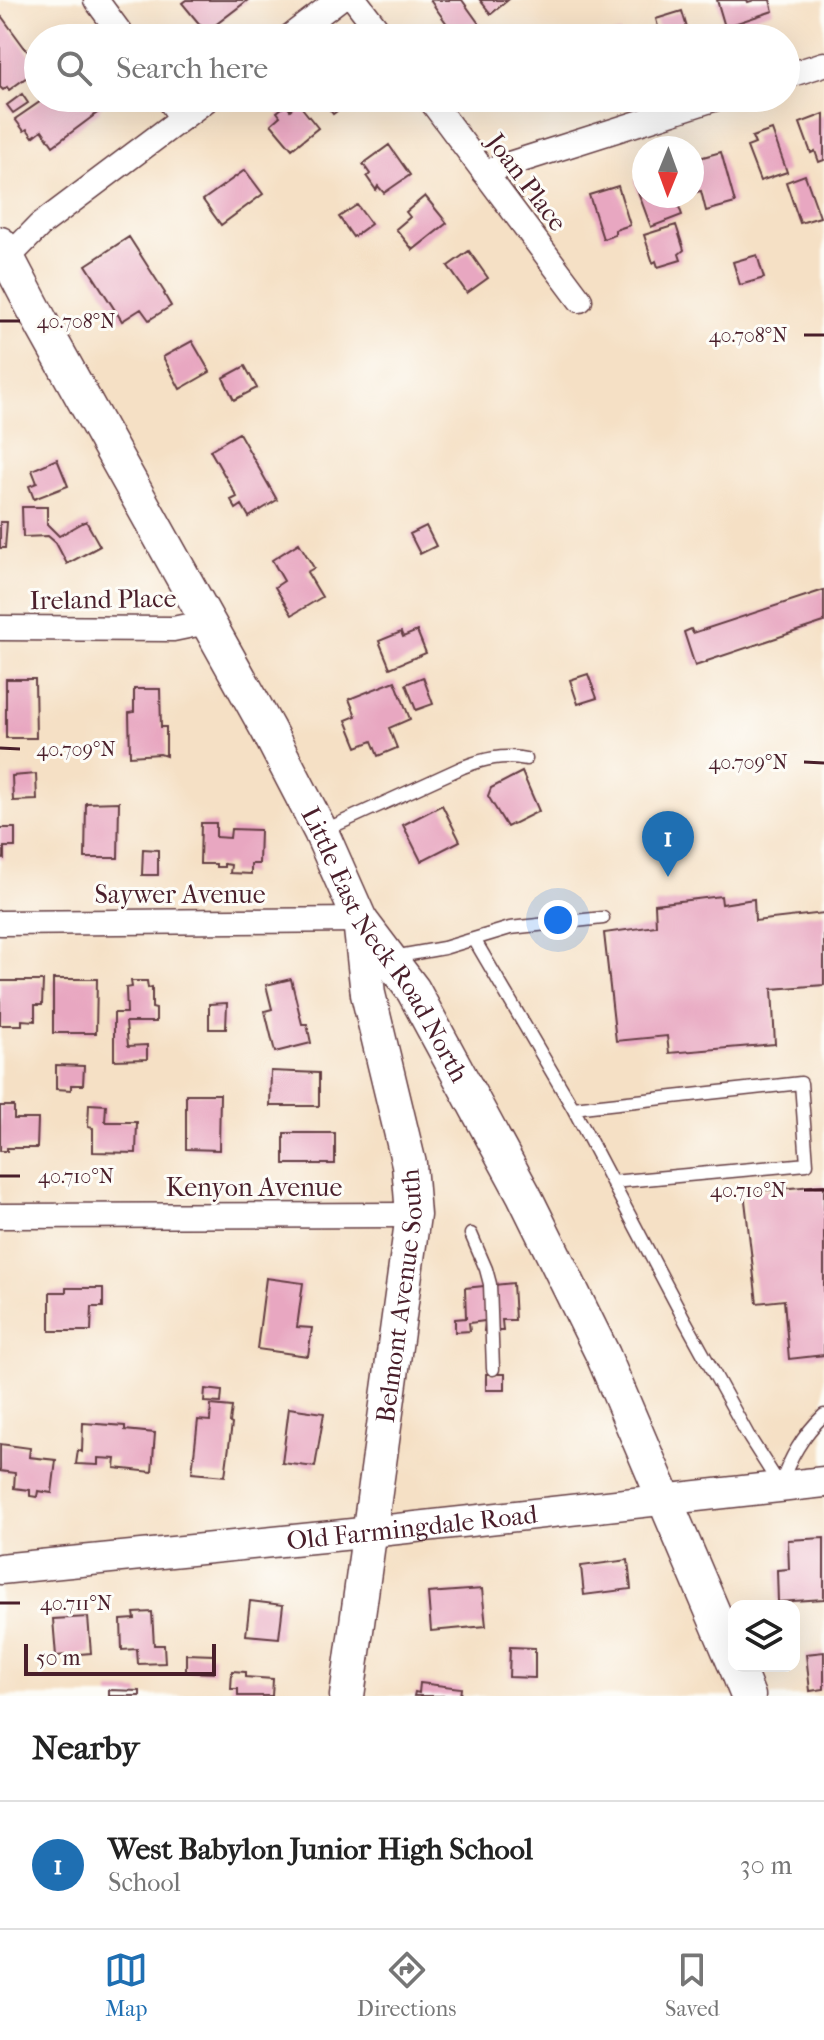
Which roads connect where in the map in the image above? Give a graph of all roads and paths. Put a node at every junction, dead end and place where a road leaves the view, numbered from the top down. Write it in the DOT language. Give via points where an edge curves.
graph roads {
  1 [pos="96,0"];
  2 [pos="338,0"];
  3 [pos="355,0"];
  4 [pos="114,24"];
  5 [pos="306,24"];
  6 [pos="373,24"];
  7 [pos="824,64"];
  8 [pos="800,72"];
  9 [pos="178,112"];
  10 [pos="190,112"];
  11 [pos="439,112"];
  12 [pos="673,112"];
  13 [pos="182,118"];
  14 [pos="484,172"];
  15 [pos="2,256"];
  16 [pos="580,300"];
  17 [pos="207,622"];
  18 [pos="0,628"];
  19 [pos="526,759"];
  20 [pos="321,832"];
  21 [pos="603,918"];
  22 [pos="360,920"];
  23 [pos="0,923"];
  24 [pos="474,939"];
  25 [pos="390,957"];
  26 [pos="573,1108"];
  27 [pos="612,1182"];
  28 [pos="413,1215"];
  29 [pos="0,1216"];
  30 [pos="471,1234"];
  31 [pos="493,1369"];
  32 [pos="824,1415"];
  33 [pos="824,1482"];
  34 [pos="780,1486"];
  35 [pos="664,1499"];
  36 [pos="370,1531"];
  37 [pos="0,1569"];
  38 [pos="728,1648"];
  39 [pos="738,1672"];
  40 [pos="347,1696"];
  41 [pos="748,1696"];
  1 -- 4 [label="street"];
  2 -- 5 [label="street"];
  3 -- 6 [label="street"];
  7 -- 8 [label="street"];
  9 -- 13 [label="street"];
  10 -- 13 [label="street"];
  11 -- 14 [label="street, Joan Place"];
  12 -- 14 [label="street"];
  13 -- 15 [label="street"];
  14 -- 16 [label="street, Joan Place"];
  15 -- 17 [label="main road, Little East Neck Road North"];
  17 -- 18 [label="street, Ireland Place" via="173,629"];
  17 -- 20 [label="main road, Little East Neck Road North"];
  19 -- 20 [label="lane" via="509,755 483,760"];
  20 -- 22 [label="main road, Little East Neck Road North"];
  21 -- 24 [label="lane" via="510,928"];
  22 -- 23 [label="street, Saywer Avenue"];
  22 -- 25 [label="main road, Little East Neck Road North"];
  22 -- 28 [label="main road, Belmont Avenue South" via="368,994 409,1164"];
  24 -- 25 [label="lane"];
  24 -- 26 [label="lane"];
  25 -- 35 [label="main road, Little East Neck Road North" via="413,990 565,1276"];
  26 -- 27 [label="lane"];
  26 -- 27 [label="lane" via="801,1083 807,1164"];
  27 -- 34 [label="lane"];
  28 -- 29 [label="street, Kenyon Avenue"];
  28 -- 36 [label="main road, Belmont Avenue South"];
  30 -- 31 [label="lane" via="490,1284"];
  32 -- 34 [label="lane" via="789,1461"];
  33 -- 34 [label="street, Old Farmingdale Road"];
  34 -- 35 [label="street, Old Farmingdale Road"];
  35 -- 36 [label="street, Old Farmingdale Road"];
  35 -- 38 [label="main road, Little East Neck Road North"];
  36 -- 37 [label="street, Old Farmingdale Road"];
  36 -- 40 [label="main road, Belmont Avenue South"];
  39 -- 41 [label="main road, Little East Neck Road North"];
}
